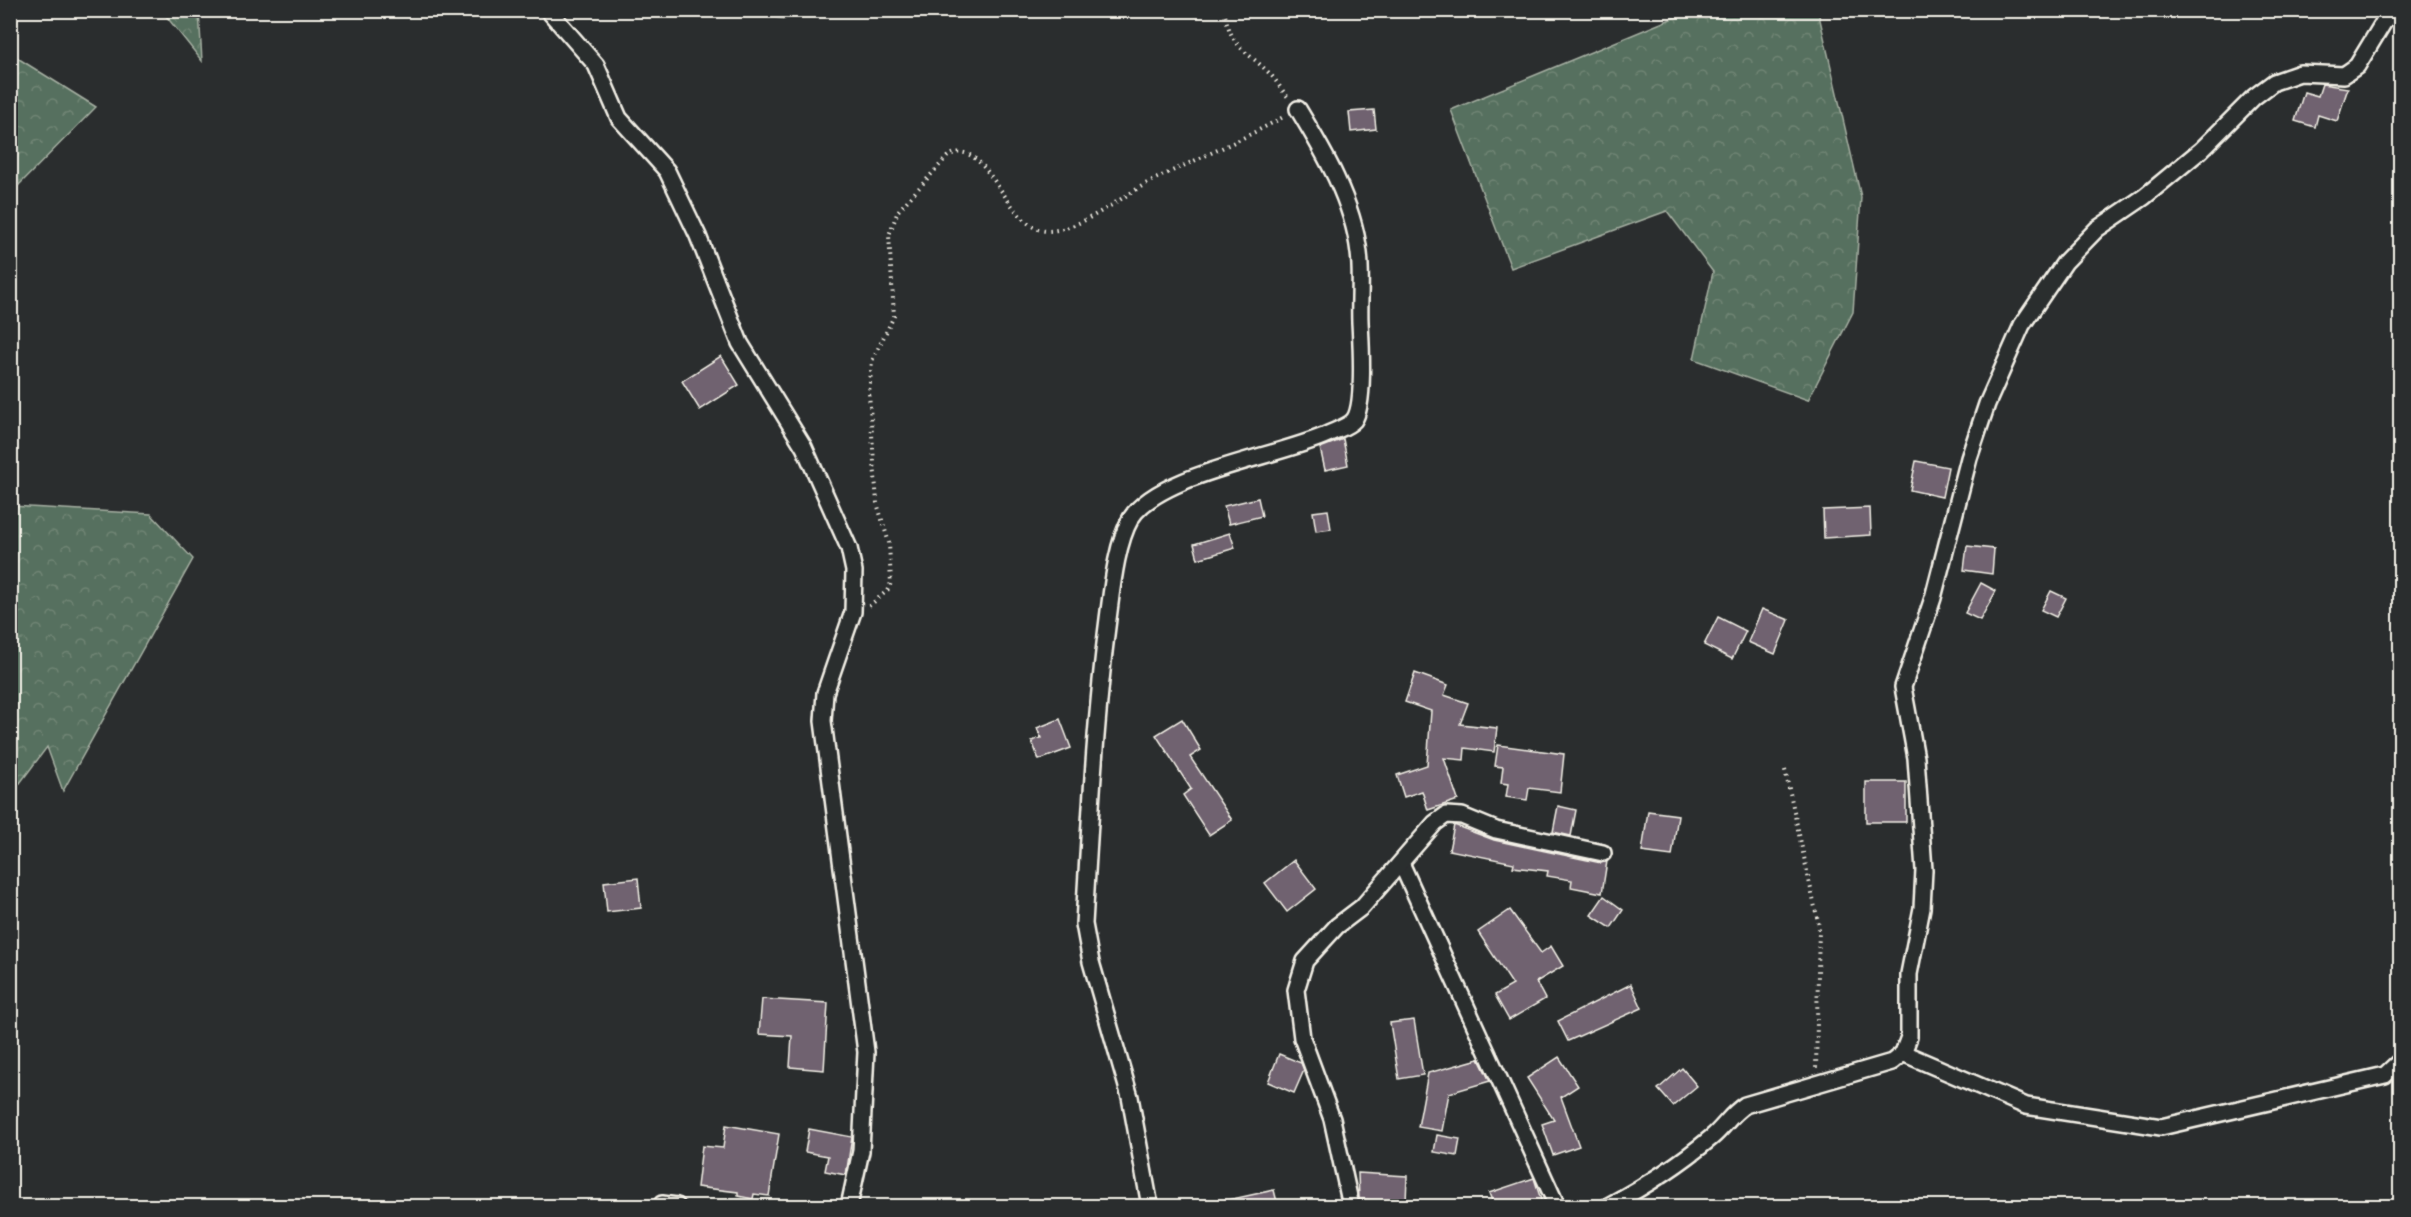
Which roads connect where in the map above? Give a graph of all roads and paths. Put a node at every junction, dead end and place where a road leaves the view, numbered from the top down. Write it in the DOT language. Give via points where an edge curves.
graph roads {
  1 [pos="548,10"];
  2 [pos="1224,10"];
  3 [pos="2391,10"];
  4 [pos="1298,109"];
  5 [pos="853,612"];
  6 [pos="1785,770"];
  7 [pos="1603,853"];
  8 [pos="1401,863"];
  9 [pos="1903,1053"];
  10 [pos="2400,1061"];
  11 [pos="1815,1084"];
  12 [pos="662,1204"];
  13 [pos="677,1206"];
  14 [pos="849,1206"];
  15 [pos="1150,1206"];
  16 [pos="1351,1206"];
  17 [pos="1557,1206"];
  18 [pos="1608,1206"];
  1 -- 5 [label="street" via="596,65 619,118 667,171 681,198 740,343 804,447 849,548 854,571"];
  2 -- 4 [label="path" via="1233,41 1270,74"];
  3 -- 9 [label="street" via="2358,66 2344,75 2300,73 2274,82 2201,150 2097,229 2065,262 2022,325 1987,404 1969,458 1933,598 1903,687 1916,758 1924,870 1922,908 1909,974 1909,1037"];
  4 -- 5 [label="path" via="1061,229 1038,230 1028,224 984,166 965,152 947,157 903,205 889,235 894,316 872,361 869,393 877,503 889,543 891,583 878,600"];
  4 -- 15 [label="street" via="1329,161 1356,234 1362,346 1357,413 1347,425 1310,442 1201,475 1140,508 1126,529 1111,598 1100,680 1084,924 1130,1097"];
  5 -- 14 [label="street" via="825,693 823,721 866,1052 861,1151"];
  6 -- 11 [label="path" via="1819,926"];
  7 -- 8 [label="street" via="1496,830 1453,814 1435,823"];
  8 -- 16 [label="street" via="1305,961 1296,990 1302,1038 1332,1119"];
  8 -- 17 [label="street"];
  9 -- 10 [label="street" via="2026,1106 2161,1127 2385,1075"];
  9 -- 11 [label="street" via="1892,1062"];
  11 -- 18 [label="street" via="1745,1105 1703,1144 1645,1186"];
  12 -- 13 [label="street"];
}
